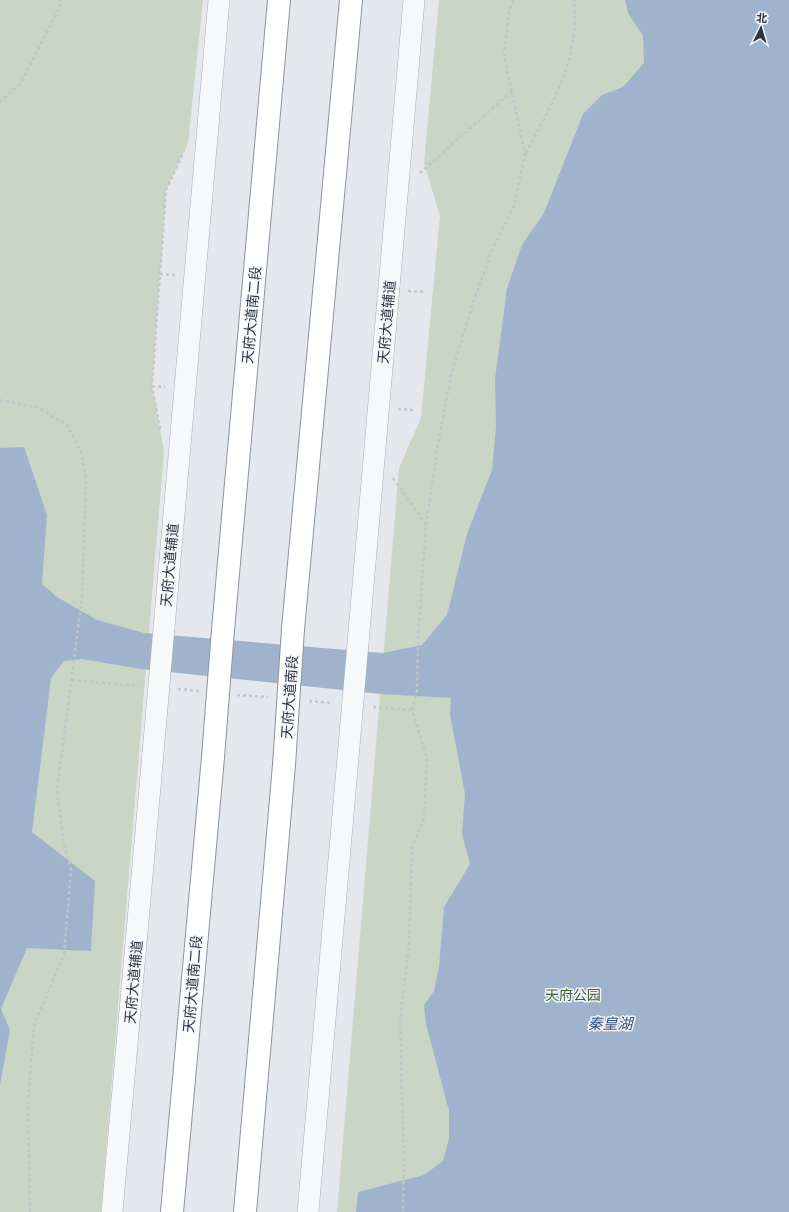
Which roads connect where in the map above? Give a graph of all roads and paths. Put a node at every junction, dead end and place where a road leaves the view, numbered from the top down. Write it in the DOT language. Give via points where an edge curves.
graph roads {
  1 [pos="59,0"];
  2 [pos="219,0"];
  3 [pos="279,0"];
  4 [pos="414,0"];
  5 [pos="513,0"];
  6 [pos="574,0"];
  7 [pos="355,3"];
  8 [pos="512,91"];
  9 [pos="0,102"];
  10 [pos="185,150"];
  11 [pos="525,154"];
  12 [pos="415,177"];
  13 [pos="160,274"];
  14 [pos="176,275"];
  15 [pos="405,291"];
  16 [pos="426,292"];
  17 [pos="0,400"];
  18 [pos="395,409"];
  19 [pos="414,410"];
  20 [pos="161,437"];
  21 [pos="389,472"];
  22 [pos="426,525"];
  23 [pos="412,710"];
  24 [pos="404,1167"];
  25 [pos="30,1212"];
  26 [pos="112,1212"];
  27 [pos="172,1212"];
  28 [pos="245,1212"];
  29 [pos="308,1212"];
  30 [pos="403,1212"];
  1 -- 9 [label="path" via="60,6 20,84"];
  2 -- 26 [label="street, 天府大道辅道, bridge"];
  3 -- 27 [label="highway, 天府大道南二段, bridge"];
  4 -- 29 [label="street, 天府大道辅道, bridge"];
  5 -- 8 [label="path" via="509,11 504,55"];
  6 -- 11 [label="path" via="572,50 560,89"];
  7 -- 28 [label="highway, 天府大道南段, bridge" via="293,629 284,765"];
  8 -- 11 [label="path"];
  8 -- 12 [label="path"];
  10 -- 13 [label="path" via="166,190"];
  11 -- 22 [label="path" via="514,206 492,250 451,375"];
  13 -- 14 [label="path"];
  13 -- 20 [label="path" via="152,386"];
  15 -- 16 [label="path"];
  17 -- 25 [label="path" via="39,408 67,424 81,452 86,480 82,597 57,790 71,870 64,954 34,1025 28,1103"];
  18 -- 19 [label="path"];
  21 -- 22 [label="path"];
  22 -- 23 [label="path" via="417,690"];
  24 -- 30 [label="path"];
}
